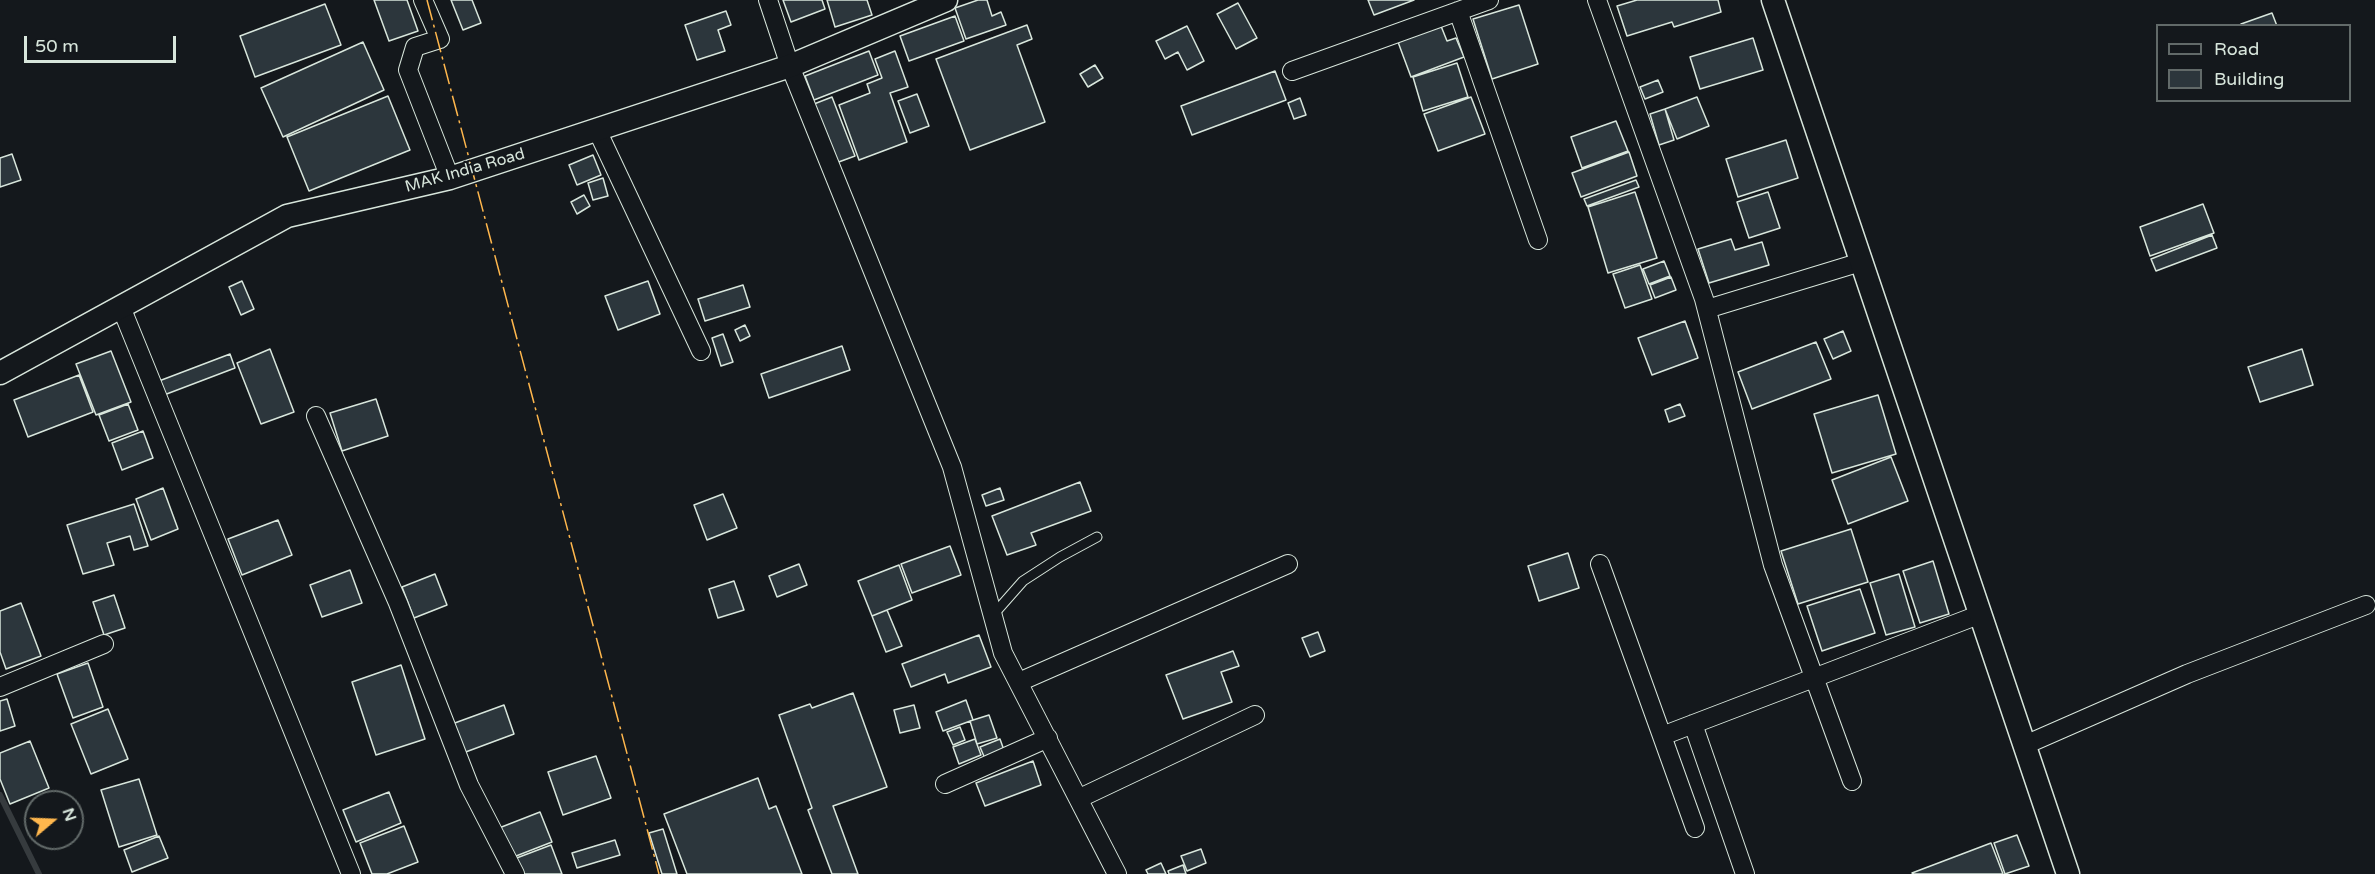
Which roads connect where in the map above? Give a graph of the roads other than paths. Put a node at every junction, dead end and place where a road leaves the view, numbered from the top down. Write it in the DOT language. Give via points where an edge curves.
graph roads {
  1 [pos="423,0"];
  2 [pos="768,0"];
  3 [pos="946,0"];
  4 [pos="1489,0"];
  5 [pos="1597,0"];
  6 [pos="1773,0"];
  7 [pos="1458,11"];
  8 [pos="790,66"];
  9 [pos="1292,71"];
  10 [pos="597,130"];
  11 [pos="450,178"];
  12 [pos="1538,240"];
  13 [pos="1861,262"];
  14 [pos="121,307"];
  15 [pos="1707,309"];
  16 [pos="701,351"];
  17 [pos="0,373"];
  18 [pos="316,416"];
  19 [pos="1097,537"];
  20 [pos="1288,564"];
  21 [pos="1600,564"];
  22 [pos="2366,605"];
  23 [pos="1981,614"];
  24 [pos="993,615"];
  25 [pos="104,644"];
  26 [pos="1814,678"];
  27 [pos="1019,682"];
  28 [pos="0,687"];
  29 [pos="1255,715"];
  30 [pos="1693,724"];
  31 [pos="1662,736"];
  32 [pos="1048,738"];
  33 [pos="2025,745"];
  34 [pos="1852,781"];
  35 [pos="945,784"];
  36 [pos="1080,798"];
  37 [pos="1695,828"];
  38 [pos="351,874"];
  39 [pos="515,874"];
  40 [pos="1117,874"];
  41 [pos="1745,874"];
  42 [pos="2068,874"];
  1 -- 11 [label="street" via="440,39 415,47 408,70"];
  2 -- 8 [label="street"];
  3 -- 8 [label="street, MAK India Road"];
  4 -- 7 [label="street"];
  5 -- 15 [label="street"];
  6 -- 13 [label="street"];
  7 -- 9 [label="street"];
  7 -- 12 [label="street"];
  8 -- 10 [label="street, MAK India Road"];
  8 -- 24 [label="street" via="952,466"];
  10 -- 11 [label="street, MAK India Road"];
  10 -- 16 [label="street"];
  11 -- 14 [label="street, MAK India Road" via="286,216"];
  13 -- 15 [label="street"];
  13 -- 23 [label="street"];
  14 -- 17 [label="street, MAK India Road"];
  14 -- 38 [label="street"];
  15 -- 26 [label="street" via="1773,565"];
  18 -- 39 [label="street" via="398,603 469,784"];
  19 -- 24 [label="lane" via="1023,581"];
  20 -- 27 [label="street"];
  21 -- 31 [label="street"];
  22 -- 33 [label="street" via="2187,674"];
  23 -- 26 [label="street"];
  23 -- 33 [label="street"];
  24 -- 27 [label="street" via="1004,653"];
  25 -- 28 [label="street"];
  26 -- 30 [label="street"];
  26 -- 34 [label="street"];
  27 -- 32 [label="street"];
  29 -- 36 [label="street"];
  30 -- 31 [label="street"];
  30 -- 41 [label="street"];
  31 -- 37 [label="street"];
  32 -- 35 [label="street"];
  32 -- 36 [label="street"];
  33 -- 42 [label="street"];
  36 -- 40 [label="street"];
}
